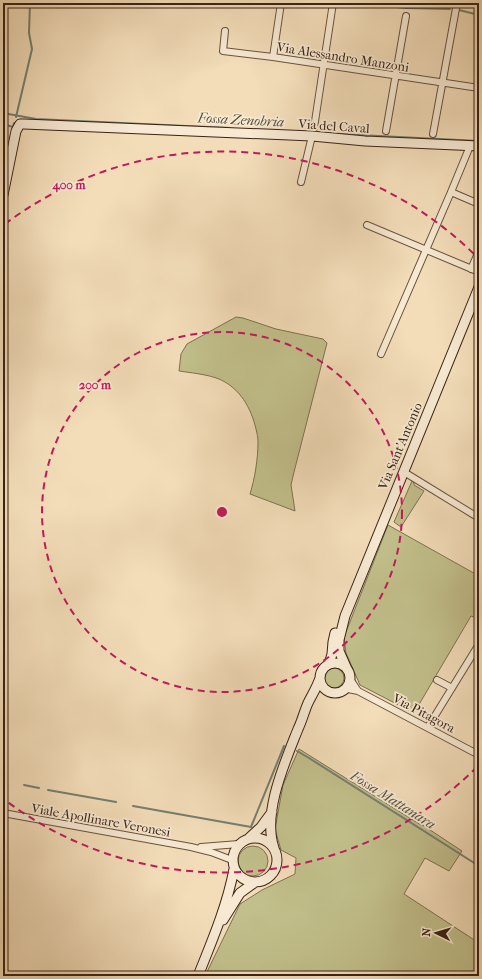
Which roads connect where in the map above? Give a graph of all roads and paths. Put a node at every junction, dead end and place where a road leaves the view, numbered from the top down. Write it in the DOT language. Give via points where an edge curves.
graph roads {
  1 [pos="281,3"];
  2 [pos="333,3"];
  3 [pos="457,3"];
  4 [pos="406,16"];
  5 [pos="225,31"];
  6 [pos="273,57"];
  7 [pos="324,65"];
  8 [pos="395,76"];
  9 [pos="442,83"];
  10 [pos="479,88"];
  11 [pos="313,132"];
  12 [pos="386,132"];
  13 [pos="433,134"];
  14 [pos="474,146"];
  15 [pos="301,182"];
  16 [pos="451,192"];
  17 [pos="3,195"];
  18 [pos="479,204"];
  19 [pos="367,225"];
  20 [pos="426,250"];
  21 [pos="479,251"];
  22 [pos="471,269"];
  23 [pos="479,272"];
  24 [pos="479,287"];
  25 [pos="381,354"];
  26 [pos="404,472"];
  27 [pos="479,518"];
  28 [pos="345,616"];
  29 [pos="479,644"];
  30 [pos="329,664"];
  31 [pos="347,669"];
  32 [pos="320,678"];
  33 [pos="350,679"];
  34 [pos="437,680"];
  35 [pos="452,688"];
  36 [pos="344,690"];
  37 [pos="358,691"];
  38 [pos="333,693"];
  39 [pos="302,719"];
  40 [pos="428,727"];
  41 [pos="479,755"];
  42 [pos="272,811"];
  43 [pos="3,813"];
  44 [pos="249,838"];
  45 [pos="239,844"];
  46 [pos="196,848"];
  47 [pos="274,848"];
  48 [pos="233,865"];
  49 [pos="254,883"];
  50 [pos="216,931"];
  51 [pos="198,976"];
  1 -- 6 [label="street"];
  2 -- 7 [label="street"];
  3 -- 9 [label="street"];
  4 -- 8 [label="street"];
  5 -- 6 [label="street, Via Alessandro Manzoni" via="223,51"];
  6 -- 7 [label="street, Via Alessandro Manzoni"];
  7 -- 8 [label="street, Via Alessandro Manzoni"];
  7 -- 11 [label="street"];
  8 -- 9 [label="street, Via Alessandro Manzoni"];
  8 -- 12 [label="street"];
  9 -- 10 [label="street, Via Alessandro Manzoni"];
  9 -- 13 [label="street"];
  11 -- 14 [label="main road, Via del Caval" via="365,141"];
  11 -- 15 [label="street"];
  11 -- 17 [label="main road, Via del Caval" via="20,124 16,131"];
  14 -- 16 [label="street"];
  16 -- 18 [label="street"];
  16 -- 20 [label="street"];
  19 -- 20 [label="street"];
  20 -- 22 [label="street"];
  20 -- 25 [label="street"];
  21 -- 22 [label="street"];
  22 -- 23 [label="street"];
  24 -- 26 [label="main road, Via Sant'Antonio"];
  26 -- 27 [label="street"];
  26 -- 28 [label="main road, Via Sant'Antonio"];
  28 -- 30 [label="main road, Via Sant'Antonio" via="336,630"];
  28 -- 31 [label="main road, Via Sant'Antonio" via="339,651"];
  29 -- 35 [label="street"];
  30 -- 31 [label="main road" via="341,664"];
  30 -- 32 [label="main road, Via Sant'Antonio" via="323,668"];
  31 -- 33 [label="main road, Via Sant'Antonio"];
  32 -- 38 [label="main road" via="323,686"];
  32 -- 39 [label="main road, Via Sant'Antonio"];
  33 -- 36 [label="main road"];
  33 -- 37 [label="street, Via Pitagora"];
  34 -- 35 [label="street"];
  35 -- 40 [label="street"];
  36 -- 37 [label="street, Via Pitagora"];
  36 -- 38 [label="main road, Via Sant'Antonio"];
  37 -- 40 [label="street, Via Pitagora"];
  38 -- 39 [label="main road, Via Sant'Antonio" via="319,696"];
  39 -- 42 [label="main road, Via Sant'Antonio" via="281,772"];
  40 -- 41 [label="street, Via Pitagora"];
  42 -- 44 [label="main road, Via Sant'Antonio" via="261,827"];
  42 -- 47 [label="main road, Via Sant'Antonio" via="270,839"];
  43 -- 46 [label="street, Viale Apollinare Veronesi"];
  44 -- 45 [label="main road, Via Sant'Antonio"];
  44 -- 47 [label="main road" via="266,841"];
  45 -- 46 [label="street, Viale Apollinare Veronesi"];
  45 -- 48 [label="main road, Via Sant'Antonio" via="235,849"];
  46 -- 48 [label="street, Viale Apollinare Veronesi" via="211,852"];
  47 -- 49 [label="main road, Via Sant'Antonio" via="277,862 272,875"];
  48 -- 49 [label="main road" via="242,879"];
  48 -- 50 [label="main road, Via Sant'Antonio" via="230,887"];
  49 -- 50 [label="main road, Via Sant'Antonio" via="240,893"];
  50 -- 51 [label="main road, Via Sant'Antonio"];
}
